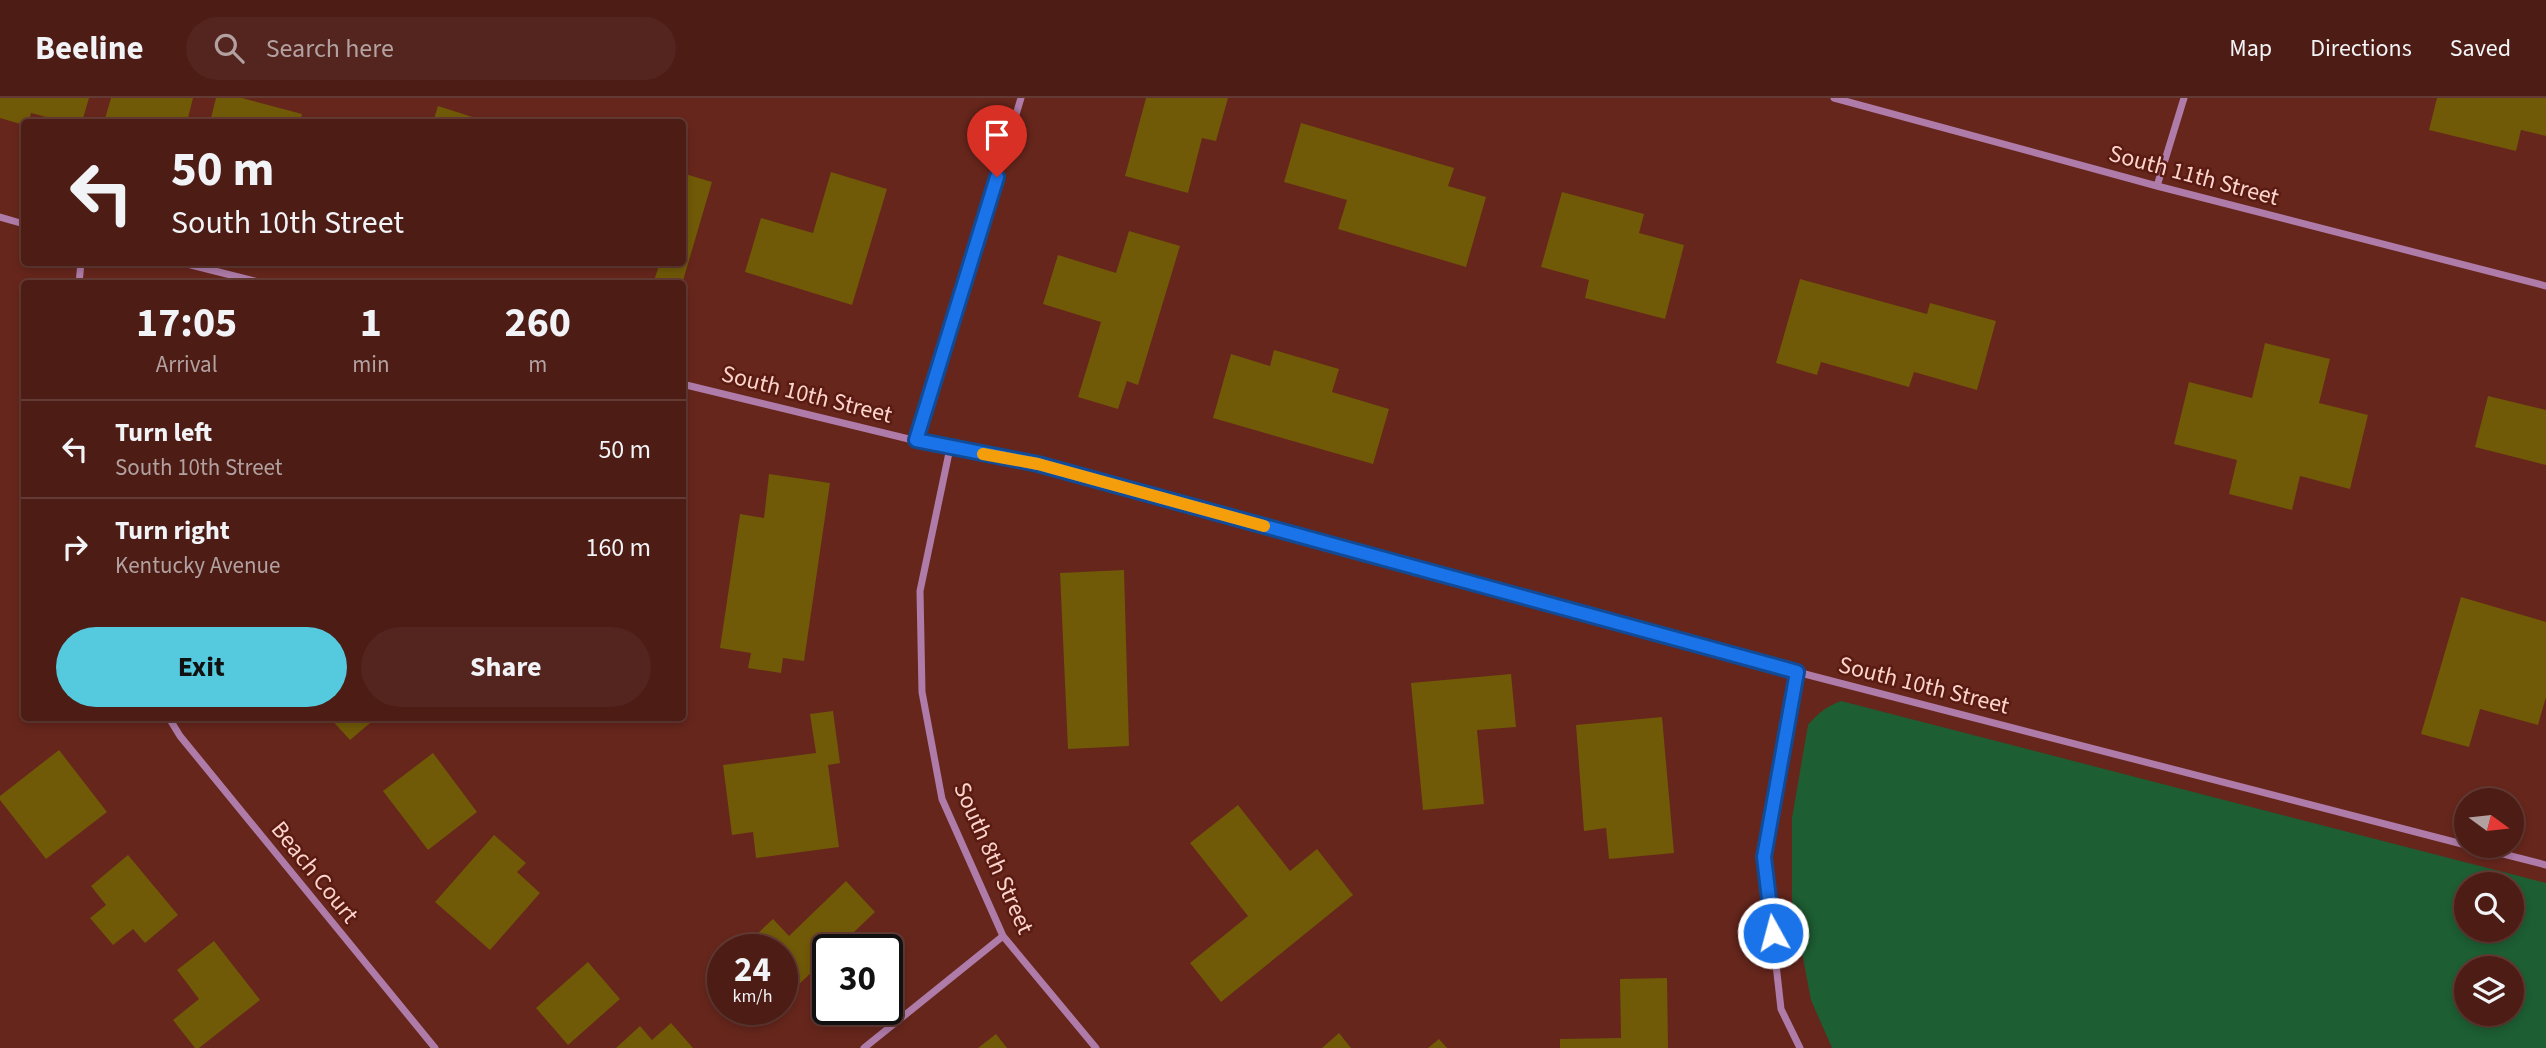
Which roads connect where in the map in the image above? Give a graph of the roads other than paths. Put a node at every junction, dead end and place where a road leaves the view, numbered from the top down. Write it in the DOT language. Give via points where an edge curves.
graph roads {
  1 [pos="1021,98"];
  2 [pos="1834,98"];
  3 [pos="2184,98"];
  4 [pos="2157,186"];
  5 [pos="0,217"];
  6 [pos="21,223"];
  7 [pos="195,266"];
  8 [pos="250,280"];
  9 [pos="2546,286"];
  10 [pos="686,385"];
  11 [pos="916,440"];
  12 [pos="950,448"];
  13 [pos="1797,672"];
  14 [pos="171,721"];
  15 [pos="2454,842"];
  16 [pos="2518,858"];
  17 [pos="2546,865"];
  18 [pos="1003,936"];
  19 [pos="435,1048"];
  20 [pos="864,1048"];
  21 [pos="1096,1048"];
  22 [pos="1800,1048"];
  1 -- 11 [label="street"];
  2 -- 4 [label="street, South 11th Street"];
  3 -- 4 [label="street"];
  4 -- 9 [label="street, South 11th Street"];
  5 -- 6 [label="street"];
  7 -- 8 [label="street"];
  10 -- 11 [label="street, South 10th Street"];
  11 -- 12 [label="street, South 10th Street"];
  12 -- 13 [label="street, South 10th Street" via="1038,464"];
  12 -- 18 [label="street, South 8th Street" via="920,591 922,692 942,799"];
  13 -- 15 [label="street, South 10th Street"];
  13 -- 22 [label="street" via="1764,857 1781,1009"];
  14 -- 19 [label="street, Beach Court"];
  16 -- 17 [label="street, South 10th Street"];
  18 -- 20 [label="street"];
  18 -- 21 [label="street, South 8th Street"];
}
